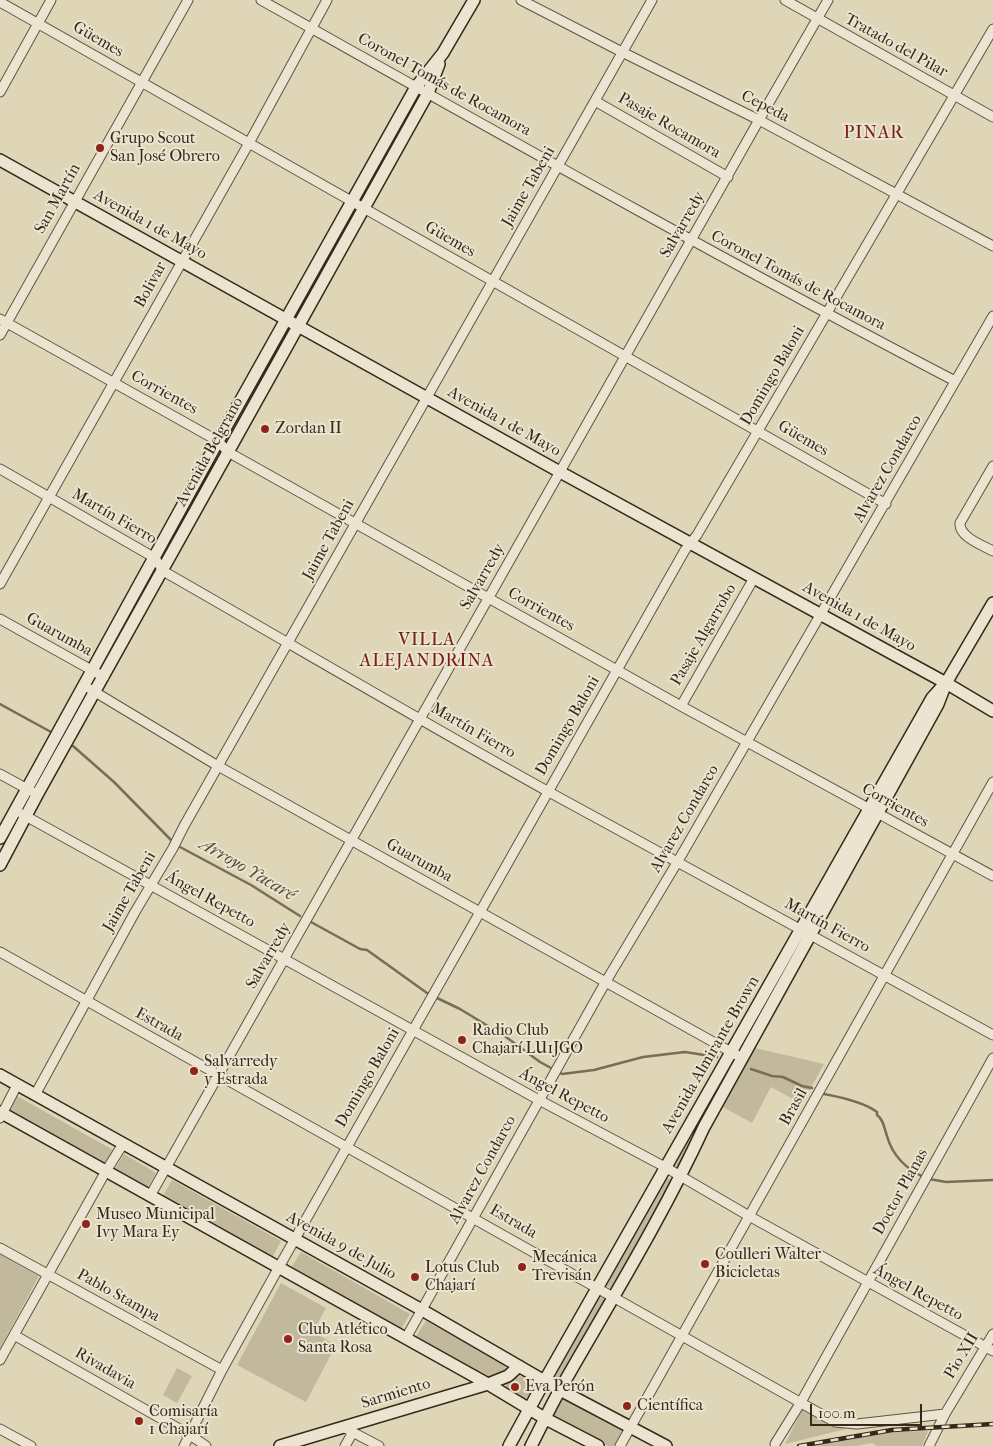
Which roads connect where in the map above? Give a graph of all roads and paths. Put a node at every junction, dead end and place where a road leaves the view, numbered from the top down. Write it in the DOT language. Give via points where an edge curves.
graph roads {
  1 [pos="51,0"];
  2 [pos="188,0"];
  3 [pos="261,0"];
  4 [pos="327,0"];
  5 [pos="474,0"];
  6 [pos="521,0"];
  7 [pos="652,0"];
  8 [pos="785,0"];
  9 [pos="828,0"];
  10 [pos="0,2"];
  11 [pos="818,19"];
  12 [pos="38,24"];
  13 [pos="311,28"];
  14 [pos="993,29"];
  15 [pos="622,52"];
  16 [pos="443,53"];
  17 [pos="141,82"];
  18 [pos="416,87"];
  19 [pos="0,92"];
  20 [pos="428,93"];
  21 [pos="954,96"];
  22 [pos="595,101"];
  23 [pos="993,117"];
  24 [pos="759,120"];
  25 [pos="249,143"];
  26 [pos="0,160"];
  27 [pos="558,166"];
  28 [pos="728,177"];
  29 [pos="896,194"];
  30 [pos="74,201"];
  31 [pos="352,202"];
  32 [pos="364,208"];
  33 [pos="692,240"];
  34 [pos="993,246"];
  35 [pos="182,261"];
  36 [pos="493,281"];
  37 [pos="826,314"];
  38 [pos="993,316"];
  39 [pos="287,320"];
  40 [pos="3,321"];
  41 [pos="299,326"];
  42 [pos="0,335"];
  43 [pos="626,356"];
  44 [pos="955,381"];
  45 [pos="114,382"];
  46 [pos="427,398"];
  47 [pos="758,431"];
  48 [pos="218,441"];
  49 [pos="228,452"];
  50 [pos="993,466"];
  51 [pos="0,469"];
  52 [pos="560,472"];
  53 [pos="49,496"];
  54 [pos="886,504"];
  55 [pos="355,524"];
  56 [pos="691,542"];
  57 [pos="993,551"];
  58 [pos="155,558"];
  59 [pos="163,571"];
  60 [pos="754,578"];
  61 [pos="0,584"];
  62 [pos="488,598"];
  63 [pos="993,603"];
  64 [pos="821,615"];
  65 [pos="0,619"];
  66 [pos="288,643"];
  67 [pos="91,670"];
  68 [pos="617,670"];
  69 [pos="104,677"];
  70 [pos="946,683"];
  71 [pos="83,686"];
  72 [pos="95,692"];
  73 [pos="681,706"];
  74 [pos="993,711"];
  75 [pos="420,718"];
  76 [pos="746,742"];
  77 [pos="218,766"];
  78 [pos="0,774"];
  79 [pos="993,782"];
  80 [pos="26,788"];
  81 [pos="548,791"];
  82 [pos="37,795"];
  83 [pos="15,810"];
  84 [pos="873,811"];
  85 [pos="27,816"];
  86 [pos="0,838"];
  87 [pos="351,841"];
  88 [pos="952,855"];
  89 [pos="678,862"];
  90 [pos="0,866"];
  91 [pos="993,876"];
  92 [pos="151,885"];
  93 [pos="479,912"];
  94 [pos="807,932"];
  95 [pos="0,952"];
  96 [pos="284,959"];
  97 [pos="885,975"];
  98 [pos="605,983"];
  99 [pos="85,1000"];
  100 [pos="413,1030"];
  101 [pos="993,1035"];
  102 [pos="732,1052"];
  103 [pos="742,1058"];
  104 [pos="993,1058"];
  105 [pos="0,1075"];
  106 [pos="218,1075"];
  107 [pos="17,1085"];
  108 [pos="34,1095"];
  109 [pos="539,1100"];
  110 [pos="1,1114"];
  111 [pos="123,1144"];
  112 [pos="346,1147"];
  113 [pos="166,1168"];
  114 [pos="665,1168"];
  115 [pos="106,1171"];
  116 [pos="681,1177"];
  117 [pos="150,1196"];
  118 [pos="749,1216"];
  119 [pos="474,1217"];
  120 [pos="294,1239"];
  121 [pos="0,1248"];
  122 [pos="279,1267"];
  123 [pos="48,1274"];
  124 [pos="868,1282"];
  125 [pos="598,1287"];
  126 [pos="615,1297"];
  127 [pos="422,1310"];
  128 [pos="993,1334"];
  129 [pos="14,1335"];
  130 [pos="683,1335"];
  131 [pos="406,1338"];
  132 [pos="989,1349"];
  133 [pos="0,1360"];
  134 [pos="519,1366"];
  135 [pos="222,1370"];
  136 [pos="545,1380"];
  137 [pos="488,1384"];
  138 [pos="560,1390"];
  139 [pos="801,1402"];
  140 [pos="529,1409"];
  141 [pos="945,1414"];
  142 [pos="546,1419"];
  143 [pos="631,1427"];
  144 [pos="0,1428"];
  145 [pos="348,1429"];
  146 [pos="190,1435"];
  147 [pos="775,1444"];
  148 [pos="31,1446"];
  149 [pos="184,1446"];
  150 [pos="206,1446"];
  151 [pos="280,1446"];
  152 [pos="345,1446"];
  153 [pos="379,1446"];
  154 [pos="509,1446"];
  155 [pos="531,1446"];
  156 [pos="598,1446"];
  157 [pos="620,1446"];
  158 [pos="666,1446"];
  159 [pos="929,1446"];
  1 -- 12 [label="street"];
  2 -- 17 [label="street, San Martín"];
  3 -- 13 [label="street, Coronel Tomás de Rocamora"];
  4 -- 13 [label="street, Bolivar"];
  5 -- 16 [label="main road, Avenida Belgrano"];
  6 -- 15 [label="street, Cepeda"];
  7 -- 15 [label="street, Jaime Tabeni"];
  8 -- 11 [label="street, Tratado del Pilar"];
  9 -- 11 [label="street, Salvarredy"];
  10 -- 12 [label="street, Güemes"];
  11 -- 21 [label="street, Tratado del Pilar"];
  11 -- 24 [label="street, Salvarredy"];
  12 -- 17 [label="street, Güemes"];
  12 -- 19 [label="street"];
  13 -- 18 [label="street, Coronel Tomás de Rocamora"];
  13 -- 25 [label="street, Bolivar"];
  14 -- 21 [label="street, Domingo Baloni"];
  15 -- 22 [label="street, Jaime Tabeni"];
  15 -- 24 [label="street, Cepeda"];
  16 -- 18 [label="main road, Avenida Belgrano"];
  16 -- 20 [label="main road, Avenida Belgrano"];
  17 -- 25 [label="street, Güemes"];
  17 -- 30 [label="street, San Martín"];
  18 -- 20 [label="street, Coronel Tomás de Rocamora"];
  18 -- 31 [label="main road, Avenida Belgrano"];
  20 -- 27 [label="street, Coronel Tomás de Rocamora"];
  20 -- 32 [label="main road, Avenida Belgrano"];
  21 -- 23 [label="street, Tratado del Pilar"];
  21 -- 29 [label="street, Domingo Baloni"];
  22 -- 27 [label="street, Jaime Tabeni"];
  22 -- 28 [label="street, Pasaje Rocamora"];
  24 -- 28 [label="street, Salvarredy"];
  24 -- 29 [label="street, Cepeda"];
  25 -- 31 [label="street, Güemes"];
  25 -- 35 [label="street, Bolivar"];
  26 -- 30 [label="main road, Avenida 1 de Mayo"];
  27 -- 33 [label="street, Coronel Tomás de Rocamora"];
  27 -- 36 [label="street, Jaime Tabeni"];
  28 -- 33 [label="street, Salvarredy"];
  29 -- 34 [label="street, Cepeda"];
  29 -- 37 [label="street, Domingo Baloni"];
  30 -- 35 [label="main road, Avenida 1 de Mayo"];
  30 -- 40 [label="street, San Martín"];
  31 -- 32 [label="street, Güemes"];
  31 -- 39 [label="main road, Avenida Belgrano"];
  32 -- 36 [label="street, Güemes"];
  32 -- 41 [label="main road, Avenida Belgrano"];
  33 -- 37 [label="street, Coronel Tomás de Rocamora"];
  33 -- 43 [label="street, Salvarredy"];
  35 -- 39 [label="main road, Avenida 1 de Mayo"];
  35 -- 45 [label="street, Bolivar"];
  36 -- 43 [label="street, Güemes"];
  36 -- 46 [label="street, Jaime Tabeni"];
  37 -- 44 [label="street, Coronel Tomás de Rocamora"];
  37 -- 47 [label="street, Domingo Baloni"];
  38 -- 44 [label="street, Alvarez Condarco"];
  39 -- 41 [label="main road, Avenida 1 de Mayo"];
  39 -- 48 [label="main road, Avenida Belgrano"];
  40 -- 42 [label="street, San Martín"];
  40 -- 45 [label="street, Corrientes"];
  41 -- 46 [label="main road, Avenida 1 de Mayo"];
  41 -- 49 [label="main road, Avenida Belgrano"];
  43 -- 47 [label="street, Güemes"];
  43 -- 52 [label="street, Salvarredy"];
  44 -- 54 [label="street, Alvarez Condarco"];
  45 -- 48 [label="street, Corrientes"];
  45 -- 53 [label="street, Bolivar"];
  46 -- 52 [label="main road, Avenida 1 de Mayo"];
  46 -- 55 [label="street, Jaime Tabeni"];
  47 -- 54 [label="street, Güemes"];
  47 -- 56 [label="street, Domingo Baloni"];
  48 -- 49 [label="street, Corrientes"];
  48 -- 58 [label="main road, Avenida Belgrano"];
  49 -- 55 [label="street, Corrientes"];
  49 -- 59 [label="main road, Avenida Belgrano"];
  50 -- 57 [label="street" via="960,523 962,533"];
  51 -- 53 [label="street, Martín Fierro"];
  52 -- 56 [label="main road, Avenida 1 de Mayo"];
  52 -- 62 [label="street, Salvarredy"];
  53 -- 58 [label="street, Martín Fierro"];
  53 -- 61 [label="street, Bolivar"];
  54 -- 64 [label="street, Alvarez Condarco"];
  55 -- 62 [label="street, Corrientes"];
  55 -- 66 [label="street, Jaime Tabeni"];
  56 -- 60 [label="main road, Avenida 1 de Mayo"];
  56 -- 68 [label="street, Domingo Baloni"];
  58 -- 59 [label="street, Martín Fierro"];
  58 -- 67 [label="main road, Avenida Belgrano"];
  59 -- 66 [label="street, Martín Fierro"];
  59 -- 69 [label="main road, Avenida Belgrano"];
  60 -- 64 [label="main road, Avenida 1 de Mayo"];
  60 -- 73 [label="street, Pasaje Algarrobo"];
  62 -- 68 [label="street, Corrientes"];
  62 -- 75 [label="street, Salvarredy"];
  63 -- 70 [label="main road, Avenida Almirante Brown"];
  64 -- 70 [label="main road, Avenida 1 de Mayo"];
  64 -- 76 [label="street, Alvarez Condarco"];
  65 -- 67 [label="street, Guarumba"];
  66 -- 75 [label="street, Martín Fierro"];
  66 -- 77 [label="street, Jaime Tabeni"];
  67 -- 69 [label="street, Guarumba"];
  67 -- 71 [label="main road, Avenida Belgrano"];
  68 -- 73 [label="street, Corrientes"];
  68 -- 81 [label="street, Domingo Baloni"];
  69 -- 72 [label="main road, Avenida Belgrano"];
  70 -- 74 [label="main road, Avenida 1 de Mayo"];
  70 -- 84 [label="main road, Avenida Almirante Brown" via="932,698"];
  71 -- 72 [label="street, Guarumba"];
  71 -- 80 [label="main road, Avenida Belgrano"];
  72 -- 77 [label="street, Guarumba"];
  72 -- 82 [label="main road, Avenida Belgrano"];
  73 -- 76 [label="street, Corrientes"];
  75 -- 81 [label="street, Martín Fierro"];
  75 -- 87 [label="street, Salvarredy"];
  76 -- 84 [label="street, Corrientes"];
  76 -- 89 [label="street, Alvarez Condarco"];
  77 -- 87 [label="street, Guarumba"];
  77 -- 92 [label="street, Jaime Tabeni"];
  78 -- 80 [label="street"];
  79 -- 88 [label="street, Brasil"];
  80 -- 82 [label="street"];
  80 -- 83 [label="main road, Avenida Belgrano"];
  81 -- 89 [label="street, Martín Fierro"];
  81 -- 93 [label="street, Domingo Baloni"];
  82 -- 85 [label="main road, Avenida Belgrano"];
  83 -- 85 [label="street, Ángel Repetto"];
  83 -- 86 [label="main road, Avenida Belgrano"];
  84 -- 88 [label="street, Corrientes"];
  84 -- 94 [label="main road, Avenida Almirante Brown"];
  85 -- 90 [label="main road, Avenida Belgrano"];
  85 -- 92 [label="street, Ángel Repetto"];
  87 -- 93 [label="street, Guarumba"];
  87 -- 96 [label="street, Salvarredy"];
  88 -- 91 [label="street, Corrientes"];
  88 -- 97 [label="street, Brasil"];
  89 -- 94 [label="street, Martín Fierro"];
  89 -- 98 [label="street, Alvarez Condarco"];
  92 -- 96 [label="street, Ángel Repetto"];
  92 -- 99 [label="street, Jaime Tabeni"];
  93 -- 98 [label="street, Guarumba"];
  93 -- 100 [label="street, Domingo Baloni"];
  94 -- 97 [label="street, Martín Fierro"];
  94 -- 102 [label="main road, Avenida Almirante Brown"];
  94 -- 103 [label="main road, Avenida Almirante Brown"];
  95 -- 99 [label="street, Estrada"];
  96 -- 100 [label="street, Ángel Repetto"];
  96 -- 106 [label="street, Salvarredy"];
  97 -- 101 [label="street, Martín Fierro"];
  97 -- 118 [label="street, Brasil"];
  98 -- 102 [label="street, Guarumba"];
  98 -- 109 [label="street, Alvarez Condarco"];
  99 -- 106 [label="street, Estrada"];
  99 -- 108 [label="street, Jaime Tabeni"];
  100 -- 109 [label="street, Ángel Repetto"];
  100 -- 112 [label="street, Domingo Baloni"];
  102 -- 103 [label="street, Guarumba"];
  102 -- 114 [label="main road, Avenida Almirante Brown"];
  103 -- 116 [label="main road, Avenida Almirante Brown"];
  104 -- 124 [label="street, Doctor Planas"];
  105 -- 107 [label="main road, Avenida 9 de Julio"];
  106 -- 112 [label="street, Estrada"];
  106 -- 113 [label="street, Salvarredy"];
  107 -- 108 [label="main road, Avenida 9 de Julio"];
  107 -- 110 [label="street"];
  108 -- 111 [label="main road, Avenida 9 de Julio"];
  109 -- 114 [label="street, Ángel Repetto"];
  109 -- 119 [label="street, Alvarez Condarco"];
  110 -- 115 [label="main road"];
  111 -- 113 [label="main road, Avenida 9 de Julio"];
  111 -- 115 [label="street"];
  112 -- 119 [label="street, Estrada"];
  112 -- 120 [label="street, Domingo Baloni"];
  113 -- 117 [label="street, Salvarredy"];
  113 -- 120 [label="main road, Avenida 9 de Julio"];
  114 -- 116 [label="street, Ángel Repetto"];
  114 -- 125 [label="main road, Avenida Almirante Brown"];
  115 -- 117 [label="main road"];
  115 -- 123 [label="street"];
  116 -- 118 [label="street, Ángel Repetto"];
  116 -- 126 [label="main road, Avenida Almirante Brown"];
  117 -- 122 [label="main road"];
  118 -- 124 [label="street, Ángel Repetto"];
  118 -- 130 [label="street, Brasil"];
  119 -- 125 [label="street, Estrada"];
  119 -- 127 [label="street, Alvarez Condarco"];
  120 -- 122 [label="street, Domingo Baloni"];
  120 -- 127 [label="main road, Avenida 9 de Julio"];
  121 -- 123 [label="street, Pablo Stampa"];
  122 -- 131 [label="main road"];
  122 -- 135 [label="street, Domingo Baloni"];
  123 -- 129 [label="street"];
  123 -- 135 [label="street, Pablo Stampa"];
  124 -- 132 [label="street, Ángel Repetto"];
  124 -- 139 [label="street, Doctor Planas"];
  125 -- 126 [label="street, Estrada"];
  125 -- 136 [label="main road, Avenida Almirante Brown"];
  126 -- 130 [label="street, Estrada"];
  126 -- 138 [label="main road, Avenida Almirante Brown"];
  127 -- 131 [label="street, Alvarez Condarco"];
  127 -- 134 [label="main road, Avenida 9 de Julio"];
  128 -- 132 [label="street, Pio XII"];
  129 -- 133 [label="street"];
  129 -- 146 [label="street, Rivadavia"];
  130 -- 139 [label="street, Estrada"];
  130 -- 143 [label="street, Brasil"];
  131 -- 137 [label="main road"];
  132 -- 141 [label="street, Pio XII"];
  134 -- 136 [label="main road, Avenida 9 de Julio"];
  134 -- 137 [label="main road, Sarmiento" via="508,1376"];
  135 -- 146 [label="street, Domingo Baloni"];
  136 -- 138 [label="main road, Avenida 9 de Julio"];
  136 -- 140 [label="main road, Avenida Almirante Brown"];
  137 -- 140 [label="main road"];
  137 -- 145 [label="main road, Sarmiento"];
  138 -- 142 [label="main road, Avenida Almirante Brown"];
  138 -- 143 [label="main road, Avenida 9 de Julio"];
  139 -- 141 [label="street, Estrada" via="835,1422 846,1424"];
  139 -- 147 [label="street, Doctor Planas"];
  140 -- 142 [label="main road"];
  140 -- 154 [label="main road, Avenida Almirante Brown"];
  141 -- 159 [label="street, Pio XII"];
  142 -- 155 [label="main road, Avenida Almirante Brown"];
  142 -- 156 [label="main road"];
  143 -- 157 [label="street, Brasil"];
  143 -- 158 [label="main road, Avenida 9 de Julio"];
  144 -- 148 [label="street"];
  145 -- 151 [label="main road, Sarmiento"];
  145 -- 152 [label="street"];
  145 -- 153 [label="street"];
  146 -- 149 [label="street, Domingo Baloni"];
  146 -- 150 [label="street, Rivadavia"];
}
